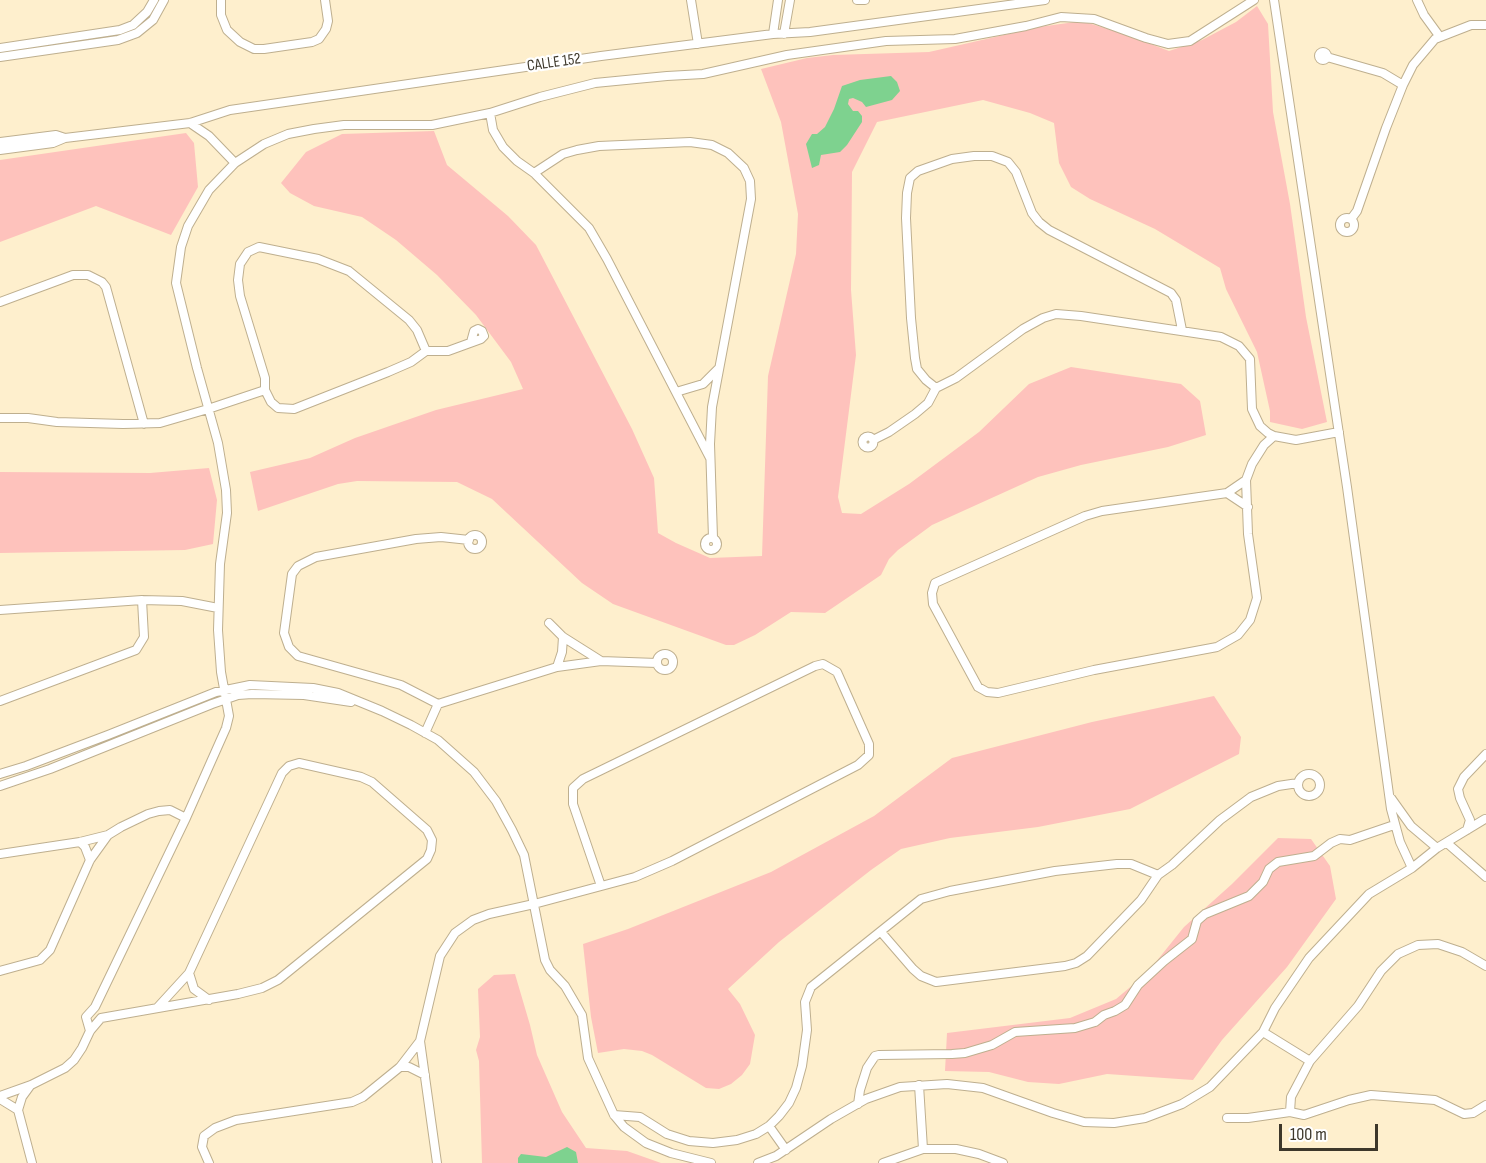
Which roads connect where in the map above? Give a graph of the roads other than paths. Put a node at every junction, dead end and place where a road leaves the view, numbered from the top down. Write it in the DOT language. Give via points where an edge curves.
graph roads {
  1 [pos="153,0"];
  2 [pos="164,0"];
  3 [pos="221,0"];
  4 [pos="325,0"];
  5 [pos="691,0"];
  6 [pos="778,0"];
  7 [pos="790,0"];
  8 [pos="857,0"];
  9 [pos="865,0"];
  10 [pos="1045,0"];
  11 [pos="1254,0"];
  12 [pos="1274,0"];
  13 [pos="1417,0"];
  14 [pos="1486,25"];
  15 [pos="773,34"];
  16 [pos="784,34"];
  17 [pos="1440,37"];
  18 [pos="698,44"];
  19 [pos="47,46"];
  20 [pos="0,48"];
  21 [pos="0,57"];
  22 [pos="1327,57"];
  23 [pos="1403,85"];
  24 [pos="490,113"];
  25 [pos="190,123"];
  26 [pos="65,138"];
  27 [pos="0,142"];
  28 [pos="0,150"];
  29 [pos="234,163"];
  30 [pos="534,173"];
  31 [pos="1351,219"];
  32 [pos="0,302"];
  33 [pos="1182,330"];
  34 [pos="471,342"];
  35 [pos="426,351"];
  36 [pos="718,369"];
  37 [pos="936,388"];
  38 [pos="265,390"];
  39 [pos="676,392"];
  40 [pos="208,409"];
  41 [pos="0,418"];
  42 [pos="144,424"];
  43 [pos="1339,432"];
  44 [pos="1274,436"];
  45 [pos="873,440"];
  46 [pos="710,459"];
  47 [pos="1246,480"];
  48 [pos="1227,493"];
  49 [pos="1248,507"];
  50 [pos="713,538"];
  51 [pos="469,540"];
  52 [pos="142,600"];
  53 [pos="218,609"];
  54 [pos="0,610"];
  55 [pos="549,623"];
  56 [pos="562,637"];
  57 [pos="601,661"];
  58 [pos="657,663"];
  59 [pos="557,667"];
  60 [pos="224,690"];
  61 [pos="226,699"];
  62 [pos="0,701"];
  63 [pos="438,704"];
  64 [pos="368,705"];
  65 [pos="425,733"];
  66 [pos="1486,754"];
  67 [pos="0,774"];
  68 [pos="1299,783"];
  69 [pos="0,786"];
  70 [pos="1390,796"];
  71 [pos="186,818"];
  72 [pos="1485,819"];
  73 [pos="1394,825"];
  74 [pos="1467,830"];
  75 [pos="108,836"];
  76 [pos="80,842"];
  77 [pos="1447,843"];
  78 [pos="1437,848"];
  79 [pos="0,854"];
  80 [pos="90,860"];
  81 [pos="1412,868"];
  82 [pos="1158,874"];
  83 [pos="1486,877"];
  84 [pos="601,886"];
  85 [pos="534,904"];
  86 [pos="881,932"];
  87 [pos="1486,966"];
  88 [pos="0,971"];
  89 [pos="189,973"];
  90 [pos="209,1000"];
  91 [pos="95,1007"];
  92 [pos="156,1008"];
  93 [pos="101,1018"];
  94 [pos="90,1031"];
  95 [pos="1263,1032"];
  96 [pos="420,1041"];
  97 [pos="1310,1061"];
  98 [pos="400,1067"];
  99 [pos="425,1075"];
  100 [pos="31,1085"];
  101 [pos="919,1085"];
  102 [pos="0,1097"];
  103 [pos="858,1104"];
  104 [pos="1486,1105"];
  105 [pos="18,1110"];
  106 [pos="1290,1112"];
  107 [pos="614,1115"];
  108 [pos="1227,1118"];
  109 [pos="769,1126"];
  110 [pos="923,1149"];
  111 [pos="786,1150"];
  112 [pos="32,1163"];
  113 [pos="209,1163"];
  114 [pos="436,1163"];
  115 [pos="711,1163"];
  116 [pos="759,1163"];
  117 [pos="883,1163"];
  118 [pos="1003,1163"];
  1 -- 19 [label="street" via="133,25"];
  2 -- 19 [label="street" via="153,20 137,33 118,40"];
  3 -- 4 [label="street" via="227,30 240,42 264,49 319,39 328,21"];
  5 -- 18 [label="street"];
  6 -- 15 [label="street"];
  7 -- 16 [label="street"];
  8 -- 9 [label="street"];
  10 -- 16 [label="street, CALLE 152"];
  11 -- 24 [label="street" via="1190,41 1168,44 1094,19 1061,17 954,39 886,41 787,55 703,74 595,83"];
  12 -- 43 [label="street"];
  13 -- 17 [label="street"];
  14 -- 17 [label="street" via="1471,25"];
  15 -- 16 [label="street, CALLE 152"];
  15 -- 18 [label="street, CALLE 152"];
  17 -- 23 [label="street" via="1413,65"];
  18 -- 25 [label="street, CALLE 152" via="230,110"];
  19 -- 20 [label="street"];
  19 -- 21 [label="street"];
  22 -- 23 [label="street" via="1383,73"];
  23 -- 31 [label="street"];
  24 -- 29 [label="street" via="432,125 344,125 288,134"];
  24 -- 30 [label="street" via="493,130 503,147"];
  25 -- 26 [label="street, CALLE 152"];
  25 -- 29 [label="street" via="209,135"];
  26 -- 27 [label="street, CALLE 152" via="56,135"];
  26 -- 28 [label="street, CALLE 152"];
  29 -- 40 [label="street" via="197,207 180,247 177,265 176,283"];
  30 -- 36 [label="street" via="563,154 577,150 690,142 712,145 744,168 750,181 750,199"];
  30 -- 39 [label="street" via="589,228"];
  32 -- 42 [label="street" via="73,275 88,275 102,282"];
  33 -- 37 [label="street" via="1056,314 1023,329"];
  33 -- 37 [label="street" via="1171,293 1040,222 1008,162 992,156 952,159 918,171 910,178 907,193 915,358 917,369"];
  33 -- 44 [label="street" via="1221,337 1239,346 1250,359 1252,410 1260,426"];
  34 -- 35 [label="street" via="448,351"];
  35 -- 38 [label="street" via="411,362 294,409 278,408"];
  35 -- 38 [label="street" via="409,320 350,271 318,259 259,247 243,259 238,280"];
  36 -- 39 [label="street" via="703,384"];
  36 -- 46 [label="street"];
  37 -- 45 [label="street" via="928,403 915,414"];
  38 -- 40 [label="street"];
  39 -- 46 [label="street"];
  40 -- 42 [label="street"];
  40 -- 53 [label="street" via="218,443 227,513"];
  41 -- 42 [label="street"];
  43 -- 44 [label="street" via="1296,440"];
  43 -- 70 [label="street"];
  44 -- 47 [label="street" via="1264,445"];
  46 -- 50 [label="street"];
  47 -- 48 [label="street"];
  47 -- 49 [label="street"];
  48 -- 49 [label="street"];
  48 -- 49 [label="street" via="1102,511 935,583 933,604 978,687 998,693 1217,647 1239,635 1250,620 1257,598"];
  51 -- 63 [label="street" via="416,539 316,557 298,566 292,574 284,633 289,647 298,656 401,685"];
  52 -- 53 [label="street" via="182,601"];
  52 -- 54 [label="street"];
  52 -- 62 [label="street" via="144,637 136,650"];
  53 -- 60 [label="street"];
  55 -- 56 [label="street"];
  56 -- 57 [label="street"];
  56 -- 59 [label="street"];
  57 -- 58 [label="street"];
  57 -- 59 [label="street"];
  59 -- 63 [label="street"];
  60 -- 61 [label="street"];
  60 -- 64 [label="street" via="250,684 313,688"];
  60 -- 67 [label="street"];
  61 -- 64 [label="street" via="252,694 304,695"];
  61 -- 69 [label="street"];
  61 -- 71 [label="street" via="226,728"];
  63 -- 65 [label="street"];
  64 -- 65 [label="street"];
  65 -- 85 [label="street" via="474,772 496,801 525,855"];
  66 -- 74 [label="street" via="1458,789 1470,820"];
  68 -- 82 [label="street" via="1251,797"];
  70 -- 73 [label="street"];
  70 -- 78 [label="street" via="1411,826"];
  71 -- 75 [label="street" via="170,810 159,811"];
  71 -- 91 [label="street"];
  72 -- 74 [label="street"];
  73 -- 81 [label="street"];
  73 -- 103 [label="street" via="1350,840 1340,839 1314,856 1278,862 1249,896 1205,914 1197,921 1192,939 1138,985 1125,1005 1095,1022 1075,1028 1014,1032 979,1050 875,1056 867,1068"];
  74 -- 77 [label="street"];
  75 -- 76 [label="street"];
  75 -- 80 [label="street"];
  76 -- 79 [label="street"];
  76 -- 80 [label="street"];
  77 -- 78 [label="street"];
  77 -- 83 [label="street"];
  78 -- 81 [label="street"];
  80 -- 88 [label="street" via="50,950 40,960"];
  81 -- 95 [label="street" via="1369,894 1328,937 1292,982"];
  82 -- 86 [label="street" via="1131,864 1117,864 1054,871 950,891 921,899"];
  82 -- 86 [label="street" via="1141,900 1087,956 1065,966 936,982 913,969"];
  84 -- 84 [label="street" via="573,804 573,788 583,779 814,666 823,664 837,672 869,744 869,755 858,765 672,861"];
  84 -- 85 [label="street"];
  85 -- 96 [label="street" via="489,914 455,933 440,956"];
  85 -- 107 [label="street" via="544,960 582,1015 588,1058"];
  86 -- 109 [label="street" via="811,987 806,996 807,1030 796,1088"];
  87 -- 97 [label="street" via="1438,944 1418,945 1398,954"];
  89 -- 90 [label="street" via="194,989"];
  89 -- 90 [label="street" via="282,773 289,766 299,763 372,782 427,830 432,840 427,859 278,980 262,988"];
  89 -- 92 [label="street"];
  90 -- 92 [label="street"];
  91 -- 93 [label="street"];
  91 -- 94 [label="street" via="86,1017"];
  92 -- 93 [label="street"];
  93 -- 94 [label="street"];
  94 -- 100 [label="street" via="74,1060"];
  95 -- 97 [label="street"];
  95 -- 101 [label="street" via="1210,1087 1182,1104 1145,1118 1114,1123 1084,1122 983,1088"];
  96 -- 98 [label="street"];
  96 -- 99 [label="street"];
  97 -- 106 [label="street" via="1291,1097"];
  98 -- 99 [label="street"];
  98 -- 113 [label="street" via="352,1102 236,1120 215,1128 204,1136 202,1147"];
  99 -- 114 [label="street"];
  100 -- 102 [label="street"];
  100 -- 105 [label="street"];
  101 -- 103 [label="street" via="900,1087"];
  101 -- 110 [label="street"];
  102 -- 105 [label="street"];
  103 -- 111 [label="street"];
  104 -- 106 [label="street" via="1464,1114 1435,1100 1371,1095 1304,1115"];
  105 -- 112 [label="street"];
  106 -- 108 [label="street"];
  107 -- 109 [label="street" via="640,1117 668,1134 713,1143 737,1140"];
  107 -- 115 [label="street" via="624,1128 646,1143"];
  109 -- 111 [label="street"];
  110 -- 117 [label="street"];
  110 -- 118 [label="street" via="956,1149"];
  111 -- 116 [label="street"];
}
